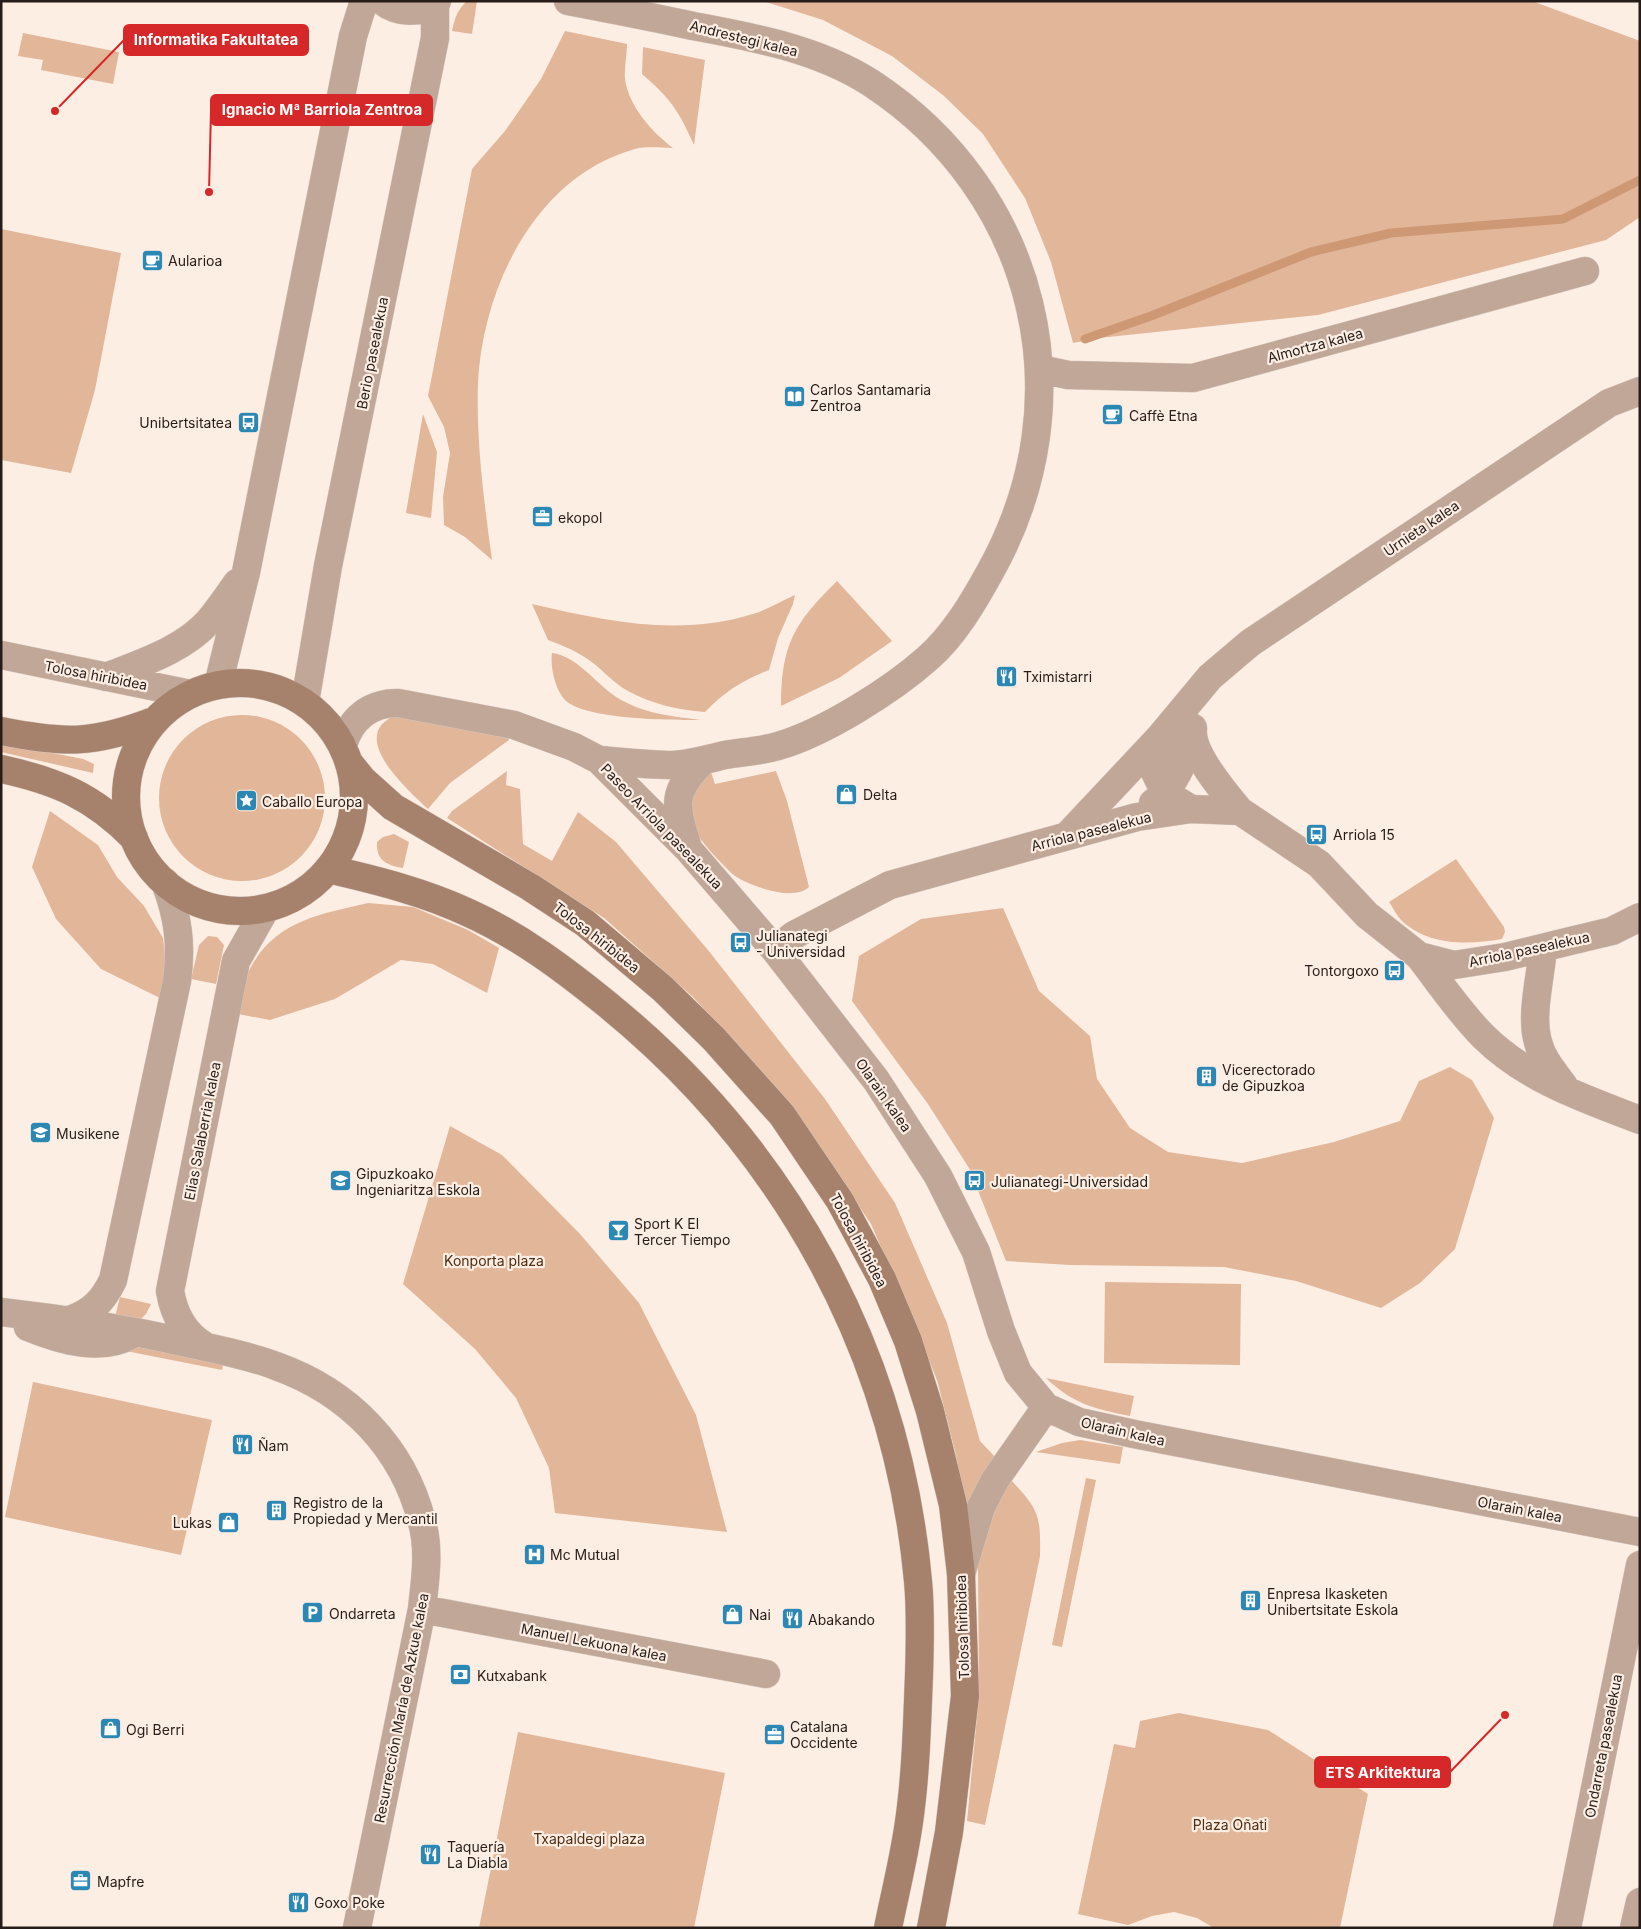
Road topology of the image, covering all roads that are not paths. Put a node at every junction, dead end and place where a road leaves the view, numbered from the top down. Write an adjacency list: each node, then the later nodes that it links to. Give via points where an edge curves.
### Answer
1 (364, 1): 8 (street, via 354,36)
2 (382, 1): 4 (street, via 398,10 411,11)
3 (568, 1): 6 (street, Andrestegi kalea, via 789,47 868,82 908,110 946,146 977,188 1006,238 1036,328)
4 (436, 2): 14 (street, Berio pasealekua, via 435,38 328,566)
5 (1586, 271): 6 (street, Almortza kalea, via 1193,378 1068,375)
6 (1040, 368): 21 (street, Andrestegi kalea, via 1040,406 1034,458 1023,502 1007,542 959,623 930,657 889,690 778,746)
7 (1640, 391): 11 (street, Urnieta kalea, via 1609,403 1587,417 1250,643)
8 (246, 572): 10 (street, via 208,622 179,645); 12 (street)
9 (1, 655): 10 (street, Tolosa hiribidea)
10 (106, 677): 13 (street, Tolosa hiribidea)
11 (1210, 677): 17 (street, Urnieta kalea); 18 (street, via 1194,714)
12 (218, 685): 13 (main road, Tolosa hiribidea); 14 (main road, Tolosa hiribidea, via 248,682 278,688)
13 (190, 694): 15 (main road, Tolosa hiribidea)
14 (305, 702): 19 (main road, Tolosa hiribidea, via 326,721)
15 (156, 720): 16 (main road, via 114,734 79,740 53,741); 28 (main road, via 141,740 127,788 128,814)
16 (1, 731)
17 (1160, 736): 18 (street); 23 (street, via 1154,770); 27 (street, Urnieta kalea)
18 (1192, 738): 23 (street, via 1181,768); 25 (street, via 1219,786)
19 (346, 754): 20 (street, Paseo Arriola pasealekua, via 347,732 364,712 386,703 398,703 533,730); 30 (main road, via 353,814 344,844); 48 (main road, Tolosa hiribidea, via 378,794 409,818 530,887 585,923 663,989 714,1039 782,1115 840,1201 882,1280 908,1342 930,1412 953,1505)
20 (599, 760): 21 (street, Andrestegi kalea, via 674,765); 29 (street, Paseo Arriola pasealekua)
21 (704, 760): 29 (street, via 679,791 677,814)
22 (1, 769): 28 (main road, via 46,780 85,798 103,809)
23 (1165, 793): 24 (street); 26 (street)
24 (1191, 809): 25 (street, Arriola pasealekua); 26 (street, Arriola pasealekua)
25 (1240, 811): 36 (street, Arriola pasealekua, via 1319,864 1367,915)
26 (1137, 817): 27 (street, Arriola pasealekua)
27 (1067, 836): 35 (street, Arriola pasealekua, via 890,885 794,935)
28 (134, 838): 31 (main road, via 147,862)
29 (688, 849): 35 (street, Paseo Arriola pasealekua)
30 (328, 869): 32 (main road, via 289,900); 53 (main road, via 398,885 469,913 558,964 682,1071 748,1145 802,1223 843,1304 886,1412 909,1514 918,1580 917,1741 908,1823)
31 (165, 882): 32 (main road, via 202,904 244,911); 42 (street, via 179,931 178,973 113,1280 96,1306)
32 (266, 908): 39 (street, Elias Salaberria kalea, via 236,961)
33 (1640, 918): 34 (street, Arriola pasealekua, via 1612,931)
34 (1543, 948): 36 (street, Arriola pasealekua, via 1454,965); 37 (street, via 1537,1041 1544,1058)
35 (775, 950): 45 (street, Olarain kalea, via 876,1080 938,1176 976,1252 1018,1373)
36 (1419, 956): 37 (street, via 1483,1036 1521,1066)
37 (1569, 1093): 38 (street)
38 (1640, 1120)
39 (170, 1291): 43 (street, via 152,1319); 44 (street, Elias Salaberria kalea, via 181,1325)
40 (1, 1312): 42 (street, Resurrección María de Azkue kalea)
41 (1, 1316): 43 (street, via 50,1336 96,1344 119,1341)
42 (70, 1320): 43 (street, Resurrección María de Azkue kalea)
43 (138, 1332): 44 (street, Resurrección María de Azkue kalea)
44 (209, 1348): 49 (street, Resurrección María de Azkue kalea, via 276,1366 316,1383 359,1414 392,1451 409,1481 423,1523 426,1551)
45 (1046, 1407): 46 (street, Olarain kalea, via 1079,1422 1134,1434); 48 (street, via 995,1480 981,1507)
46 (1640, 1532)
47 (1640, 1565): 55 (street, Ondarreta pasealekua)
48 (961, 1574): 54 (main road, Tolosa hiribidea, via 965,1696 949,1832)
49 (422, 1609): 50 (street, Manuel Lekuona kalea); 52 (street, Resurrección María de Azkue kalea)
50 (766, 1674)
51 (1640, 1902): 56 (street)
52 (357, 1928)
53 (888, 1928)
54 (931, 1928)
55 (1567, 1928)
56 (1634, 1928)

